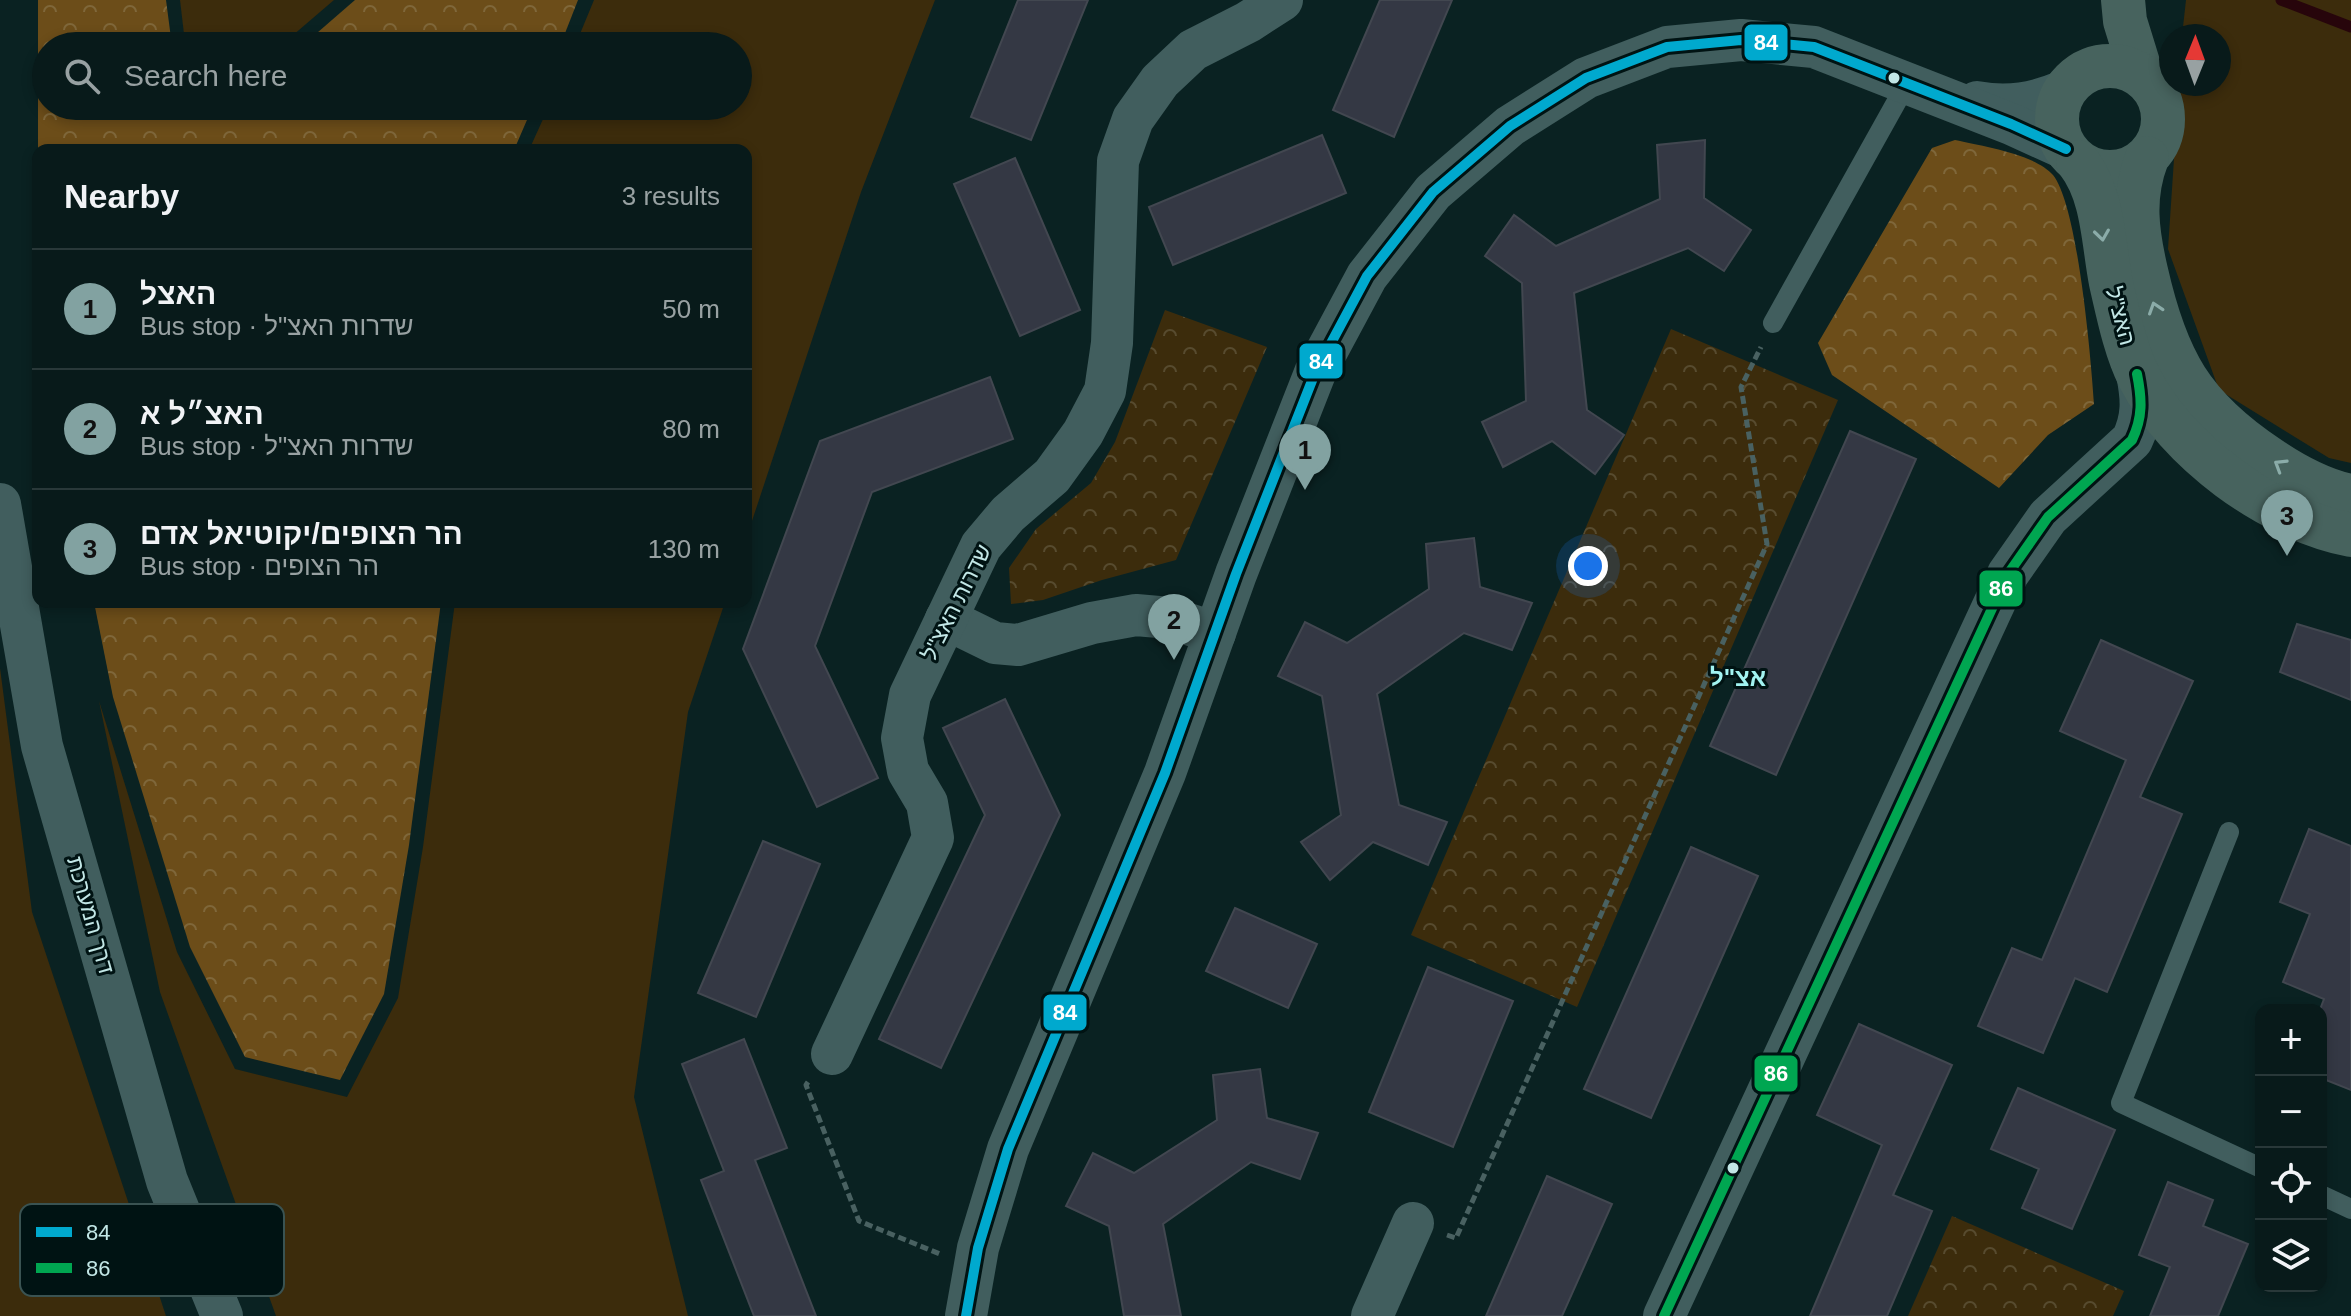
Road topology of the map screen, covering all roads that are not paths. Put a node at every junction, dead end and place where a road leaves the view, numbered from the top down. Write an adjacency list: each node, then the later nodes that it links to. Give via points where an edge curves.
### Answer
1 (1282, 0): 16 (street, שדרות האצ"ל, via 1193,50 1160,81 1133,119 1118,161 1112,343 1105,391 1052,476 981,546)
2 (2108, 0): 5 (street)
3 (2123, 0): 4 (street)
4 (2142, 76): 5 (street, via 2118,66 2100,67); 8 (street, via 2155,89 2163,114 2160,140)
5 (2074, 82): 6 (street, via 2040,101 1993,105); 7 (street, via 2056,116 2058,134)
6 (1920, 88): 7 (street, via 2037,135); 9 (lane); 17 (street, via 1814,47 1741,40 1667,47 1586,78 1510,126 1433,192 1367,276 1315,373)
7 (2072, 156): 8 (street, via 2094,170 2111,173); 10 (street, האצ"ל, one-way to 10, via 2096,194 2117,311)
8 (2147, 158): 13 (street, האצ"ל, one-way to 8, via 2287,470 2240,439 2185,380 2152,300 2138,239 2137,192)
9 (1773, 323)
10 (2137, 374): 11 (street, via 2140,423); 12 (street, האצ"ל, via 2174,431)
11 (2119, 454): 12 (street, via 2152,446); 29 (street, via 2048,517 2008,574)
12 (2199, 454): 15 (street, האצ"ל, via 2274,508)
13 (2351, 496)
14 (0, 504): 22 (street, דרך המערכת, via 42,746)
15 (2351, 535)
16 (946, 619): 17 (street, via 995,643 1018,645 1136,615 1170,618); 19 (street, שדרות האצ"ל, via 910,695 902,738 908,771 927,803 933,838)
17 (1215, 633): 27 (street, via 1165,773 1008,1149 978,1248)
18 (2229, 832): 20 (lane, via 2121,1103)
19 (832, 1054)
20 (2255, 1165)
21 (2327, 1198): 23 (lane)
22 (176, 1204)
23 (2351, 1209)
24 (1413, 1223): 28 (street)
25 (214, 1296): 26 (street, דרך המערכת)
26 (222, 1316)
27 (966, 1316)
28 (1372, 1316)
29 (1664, 1316)

